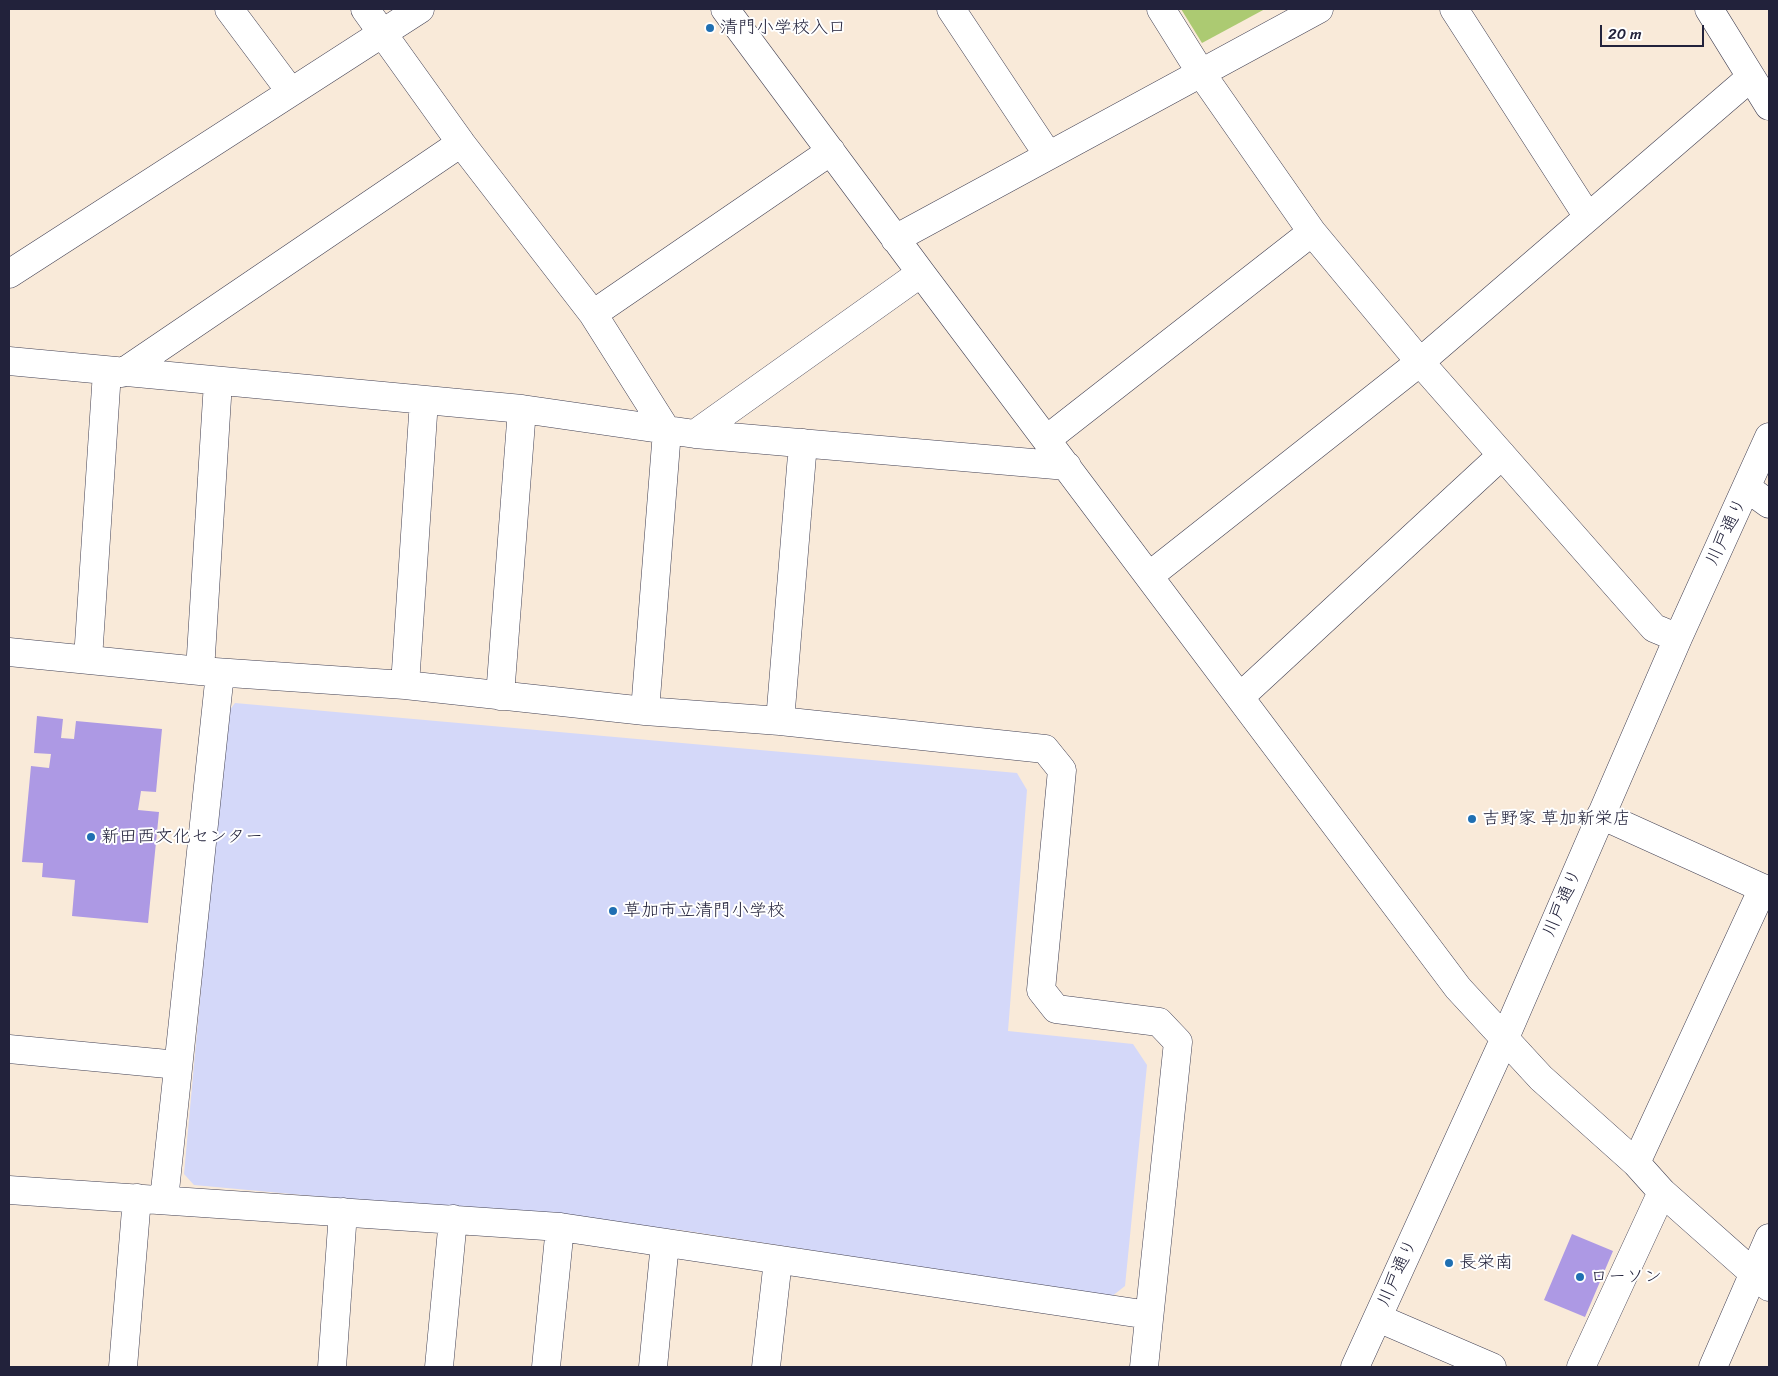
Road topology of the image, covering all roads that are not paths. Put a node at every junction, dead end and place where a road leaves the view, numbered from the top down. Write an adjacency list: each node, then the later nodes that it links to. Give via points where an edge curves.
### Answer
1 (228, 9): 13 (street)
2 (365, 9): 10 (street)
3 (420, 9): 10 (street)
4 (725, 9): 16 (street)
5 (951, 9): 17 (street)
6 (1161, 9): 11 (street)
7 (1319, 9): 11 (street)
8 (1454, 9): 18 (street)
9 (1709, 9): 12 (street)
10 (382, 33): 13 (street); 15 (street)
11 (1201, 73): 17 (street); 19 (street)
12 (1751, 76): 14 (street); 18 (street)
13 (291, 92): 22 (street)
14 (1769, 106)
15 (461, 143): 23 (street); 26 (street)
16 (830, 151): 20 (street); 23 (street)
17 (1048, 155): 20 (street)
18 (1588, 217): 25 (street)
19 (1312, 232): 25 (street); 33 (street)
20 (895, 239): 21 (street)
21 (921, 273): 31 (street); 33 (street)
22 (9, 274)
23 (593, 314): 30 (street)
24 (9, 361): 26 (street)
25 (1420, 362): 35 (street); 39 (street)
26 (114, 372): 27 (street); 42 (street)
27 (218, 382): 28 (street); 43 (street)
28 (424, 400): 29 (street); 44 (street)
29 (522, 409): 30 (street); 45 (street)
30 (666, 431): 31 (street); 47 (street)
31 (695, 434): 34 (street)
32 (1769, 437): 37 (street, 川戸通り)
33 (1047, 439): 36 (street)
34 (803, 443): 36 (street); 48 (street)
35 (1502, 455): 40 (street, via 1654,628); 46 (street)
36 (1067, 466): 39 (street)
37 (1747, 488): 38 (street); 40 (street, 川戸通り)
38 (1769, 504)
39 (1149, 576): 46 (street)
40 (1678, 638): 49 (street, 川戸通り)
41 (9, 652): 42 (street)
42 (88, 659): 43 (street)
43 (210, 672): 44 (street); 53 (street)
44 (406, 685): 45 (street)
45 (500, 696): 47 (street)
46 (1240, 697): 51 (street, via 1458,988)
47 (645, 711): 48 (street)
48 (780, 721): 66 (street, via 1045,748 1062,770 1041,990 1056,1008 1160,1022 1178,1042)
49 (1601, 815): 50 (street); 51 (street, 川戸通り)
50 (1766, 889): 54 (street)
51 (1504, 1040): 54 (street, via 1541,1078); 67 (street, 川戸通り)
52 (9, 1049): 53 (street)
53 (178, 1065): 58 (street)
54 (1636, 1163): 56 (street)
55 (9, 1190): 57 (street)
56 (1662, 1192): 65 (street); 77 (street)
57 (137, 1198): 58 (street); 68 (street)
58 (164, 1200): 59 (street)
59 (343, 1212): 60 (street); 69 (street)
60 (453, 1219): 61 (street); 70 (street)
61 (560, 1227): 63 (street); 71 (street)
62 (1769, 1238): 65 (street)
63 (665, 1244): 64 (street); 72 (street)
64 (778, 1260): 66 (street); 73 (street)
65 (1761, 1280): 78 (street)
66 (1149, 1315): 74 (street)
67 (1378, 1318): 75 (street, 川戸通り); 76 (street)
68 (123, 1367)
69 (332, 1367)
70 (439, 1367)
71 (546, 1367)
72 (653, 1367)
73 (766, 1367)
74 (1144, 1367)
75 (1355, 1367)
76 (1492, 1367)
77 (1581, 1367)
78 (1713, 1367)

